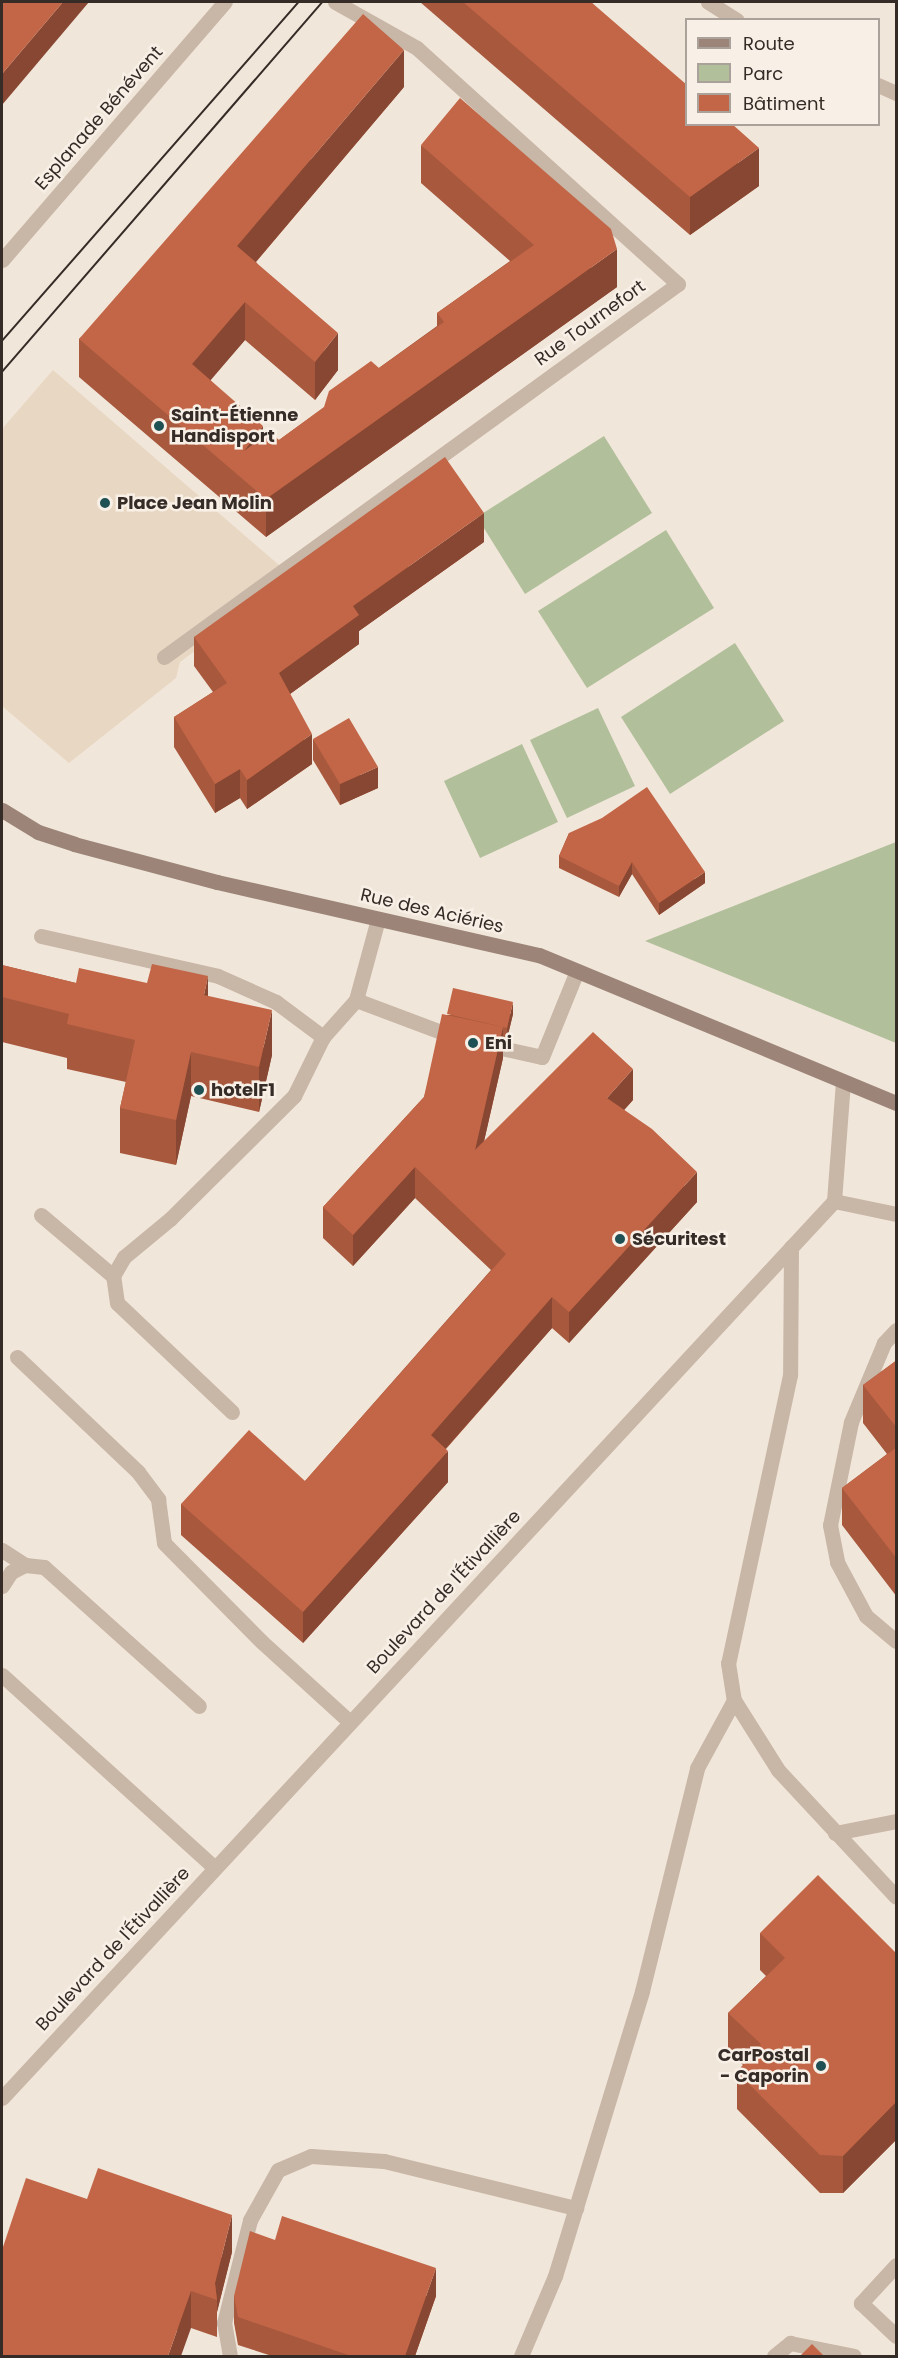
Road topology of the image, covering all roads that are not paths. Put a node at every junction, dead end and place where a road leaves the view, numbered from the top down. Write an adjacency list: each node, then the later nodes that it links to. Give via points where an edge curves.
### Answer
1 (225, 2): 7 (street, Esplanade Bénévent)
2 (335, 2): 8 (street, Rue Tournefort, via 417,48 678,284)
3 (708, 2): 4 (street)
4 (734, 18)
5 (880, 85): 6 (street)
6 (897, 93)
7 (2, 260)
8 (164, 657)
9 (2, 810): 10 (street, Rue des Aciéries, via 38,832 74,844)
10 (378, 919): 12 (street, Rue des Aciéries, via 539,955); 13 (street)
11 (40, 936): 14 (street, via 219,976 276,1002)
12 (577, 970): 13 (street, via 542,1057 438,1034); 15 (street, Rue des Aciéries)
13 (356, 1000): 14 (street)
14 (323, 1037): 21 (street, via 294,1096 170,1220 124,1257)
15 (843, 1082): 16 (street, Rue des Aciéries); 17 (street)
16 (897, 1103)
17 (834, 1201): 18 (street); 20 (street, Boulevard de l'Étivallière)
18 (897, 1214)
19 (40, 1215): 21 (street)
20 (791, 1247): 30 (street, via 790,1375 728,1663); 32 (street, Boulevard de l'Étivallière)
21 (113, 1276): 24 (street, via 117,1303)
22 (897, 1330): 28 (street, via 884,1343 851,1422 830,1525 837,1562 866,1616)
23 (17, 1357): 32 (street, via 138,1472 158,1499 164,1543 262,1642)
24 (232, 1412)
25 (2, 1550): 26 (street)
26 (25, 1565): 27 (street, via 11,1572); 31 (street, via 44,1567)
27 (2, 1586)
28 (897, 1641)
29 (2, 1675): 35 (street)
30 (734, 1700): 34 (street, via 778,1770); 38 (street, via 697,1768 642,1991)
31 (199, 1706)
32 (350, 1722): 35 (street, Boulevard de l'Étivallière)
33 (897, 1821): 34 (street)
34 (835, 1833): 36 (street)
35 (215, 1868): 37 (street, Boulevard de l'Étivallière)
36 (897, 1897)
37 (2, 2098)
38 (576, 2208): 41 (street, via 384,2161 311,2156 278,2170 247,2232 224,2323); 42 (street, via 555,2276)
39 (897, 2265): 40 (street, via 861,2303)
40 (897, 2336)
41 (230, 2356)
42 (521, 2356)
43 (774, 2356): 44 (street, via 790,2343)
44 (854, 2356)

